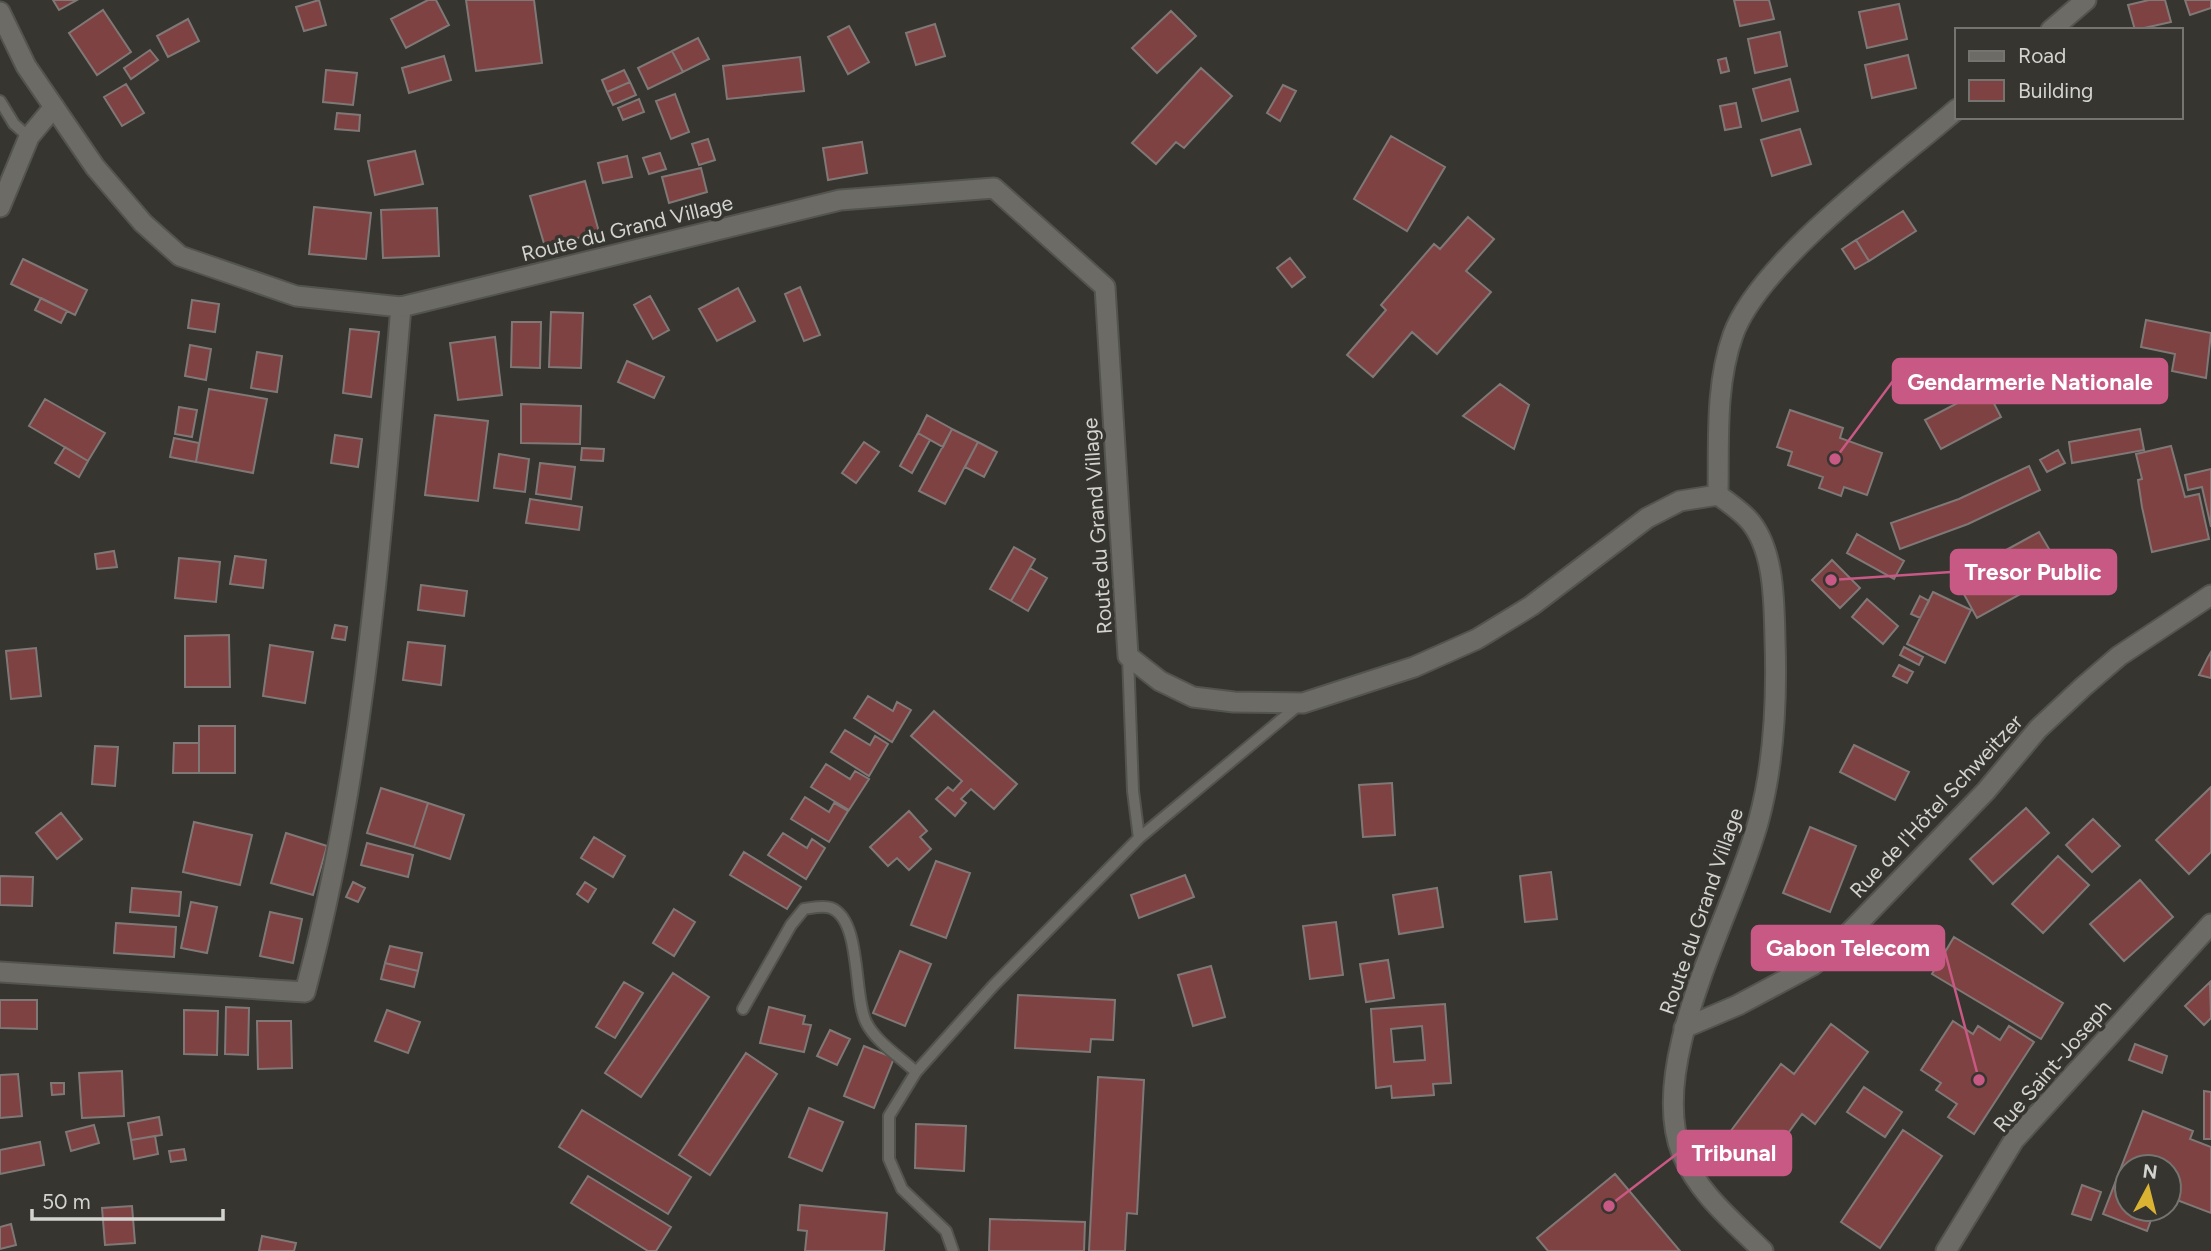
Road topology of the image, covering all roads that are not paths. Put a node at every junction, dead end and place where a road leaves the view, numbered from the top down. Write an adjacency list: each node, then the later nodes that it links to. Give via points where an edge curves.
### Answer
1 (2086, 0): 3 (street)
2 (0, 12): 5 (street, Route du Grand Village, via 26,66)
3 (2053, 28)
4 (0, 101): 7 (lane, via 14,124)
5 (54, 107): 7 (street); 9 (street, Route du Grand Village, via 95,167 143,223 180,256 296,296)
6 (1955, 111): 10 (street, via 1839,210 1766,280 1744,309 1732,337 1724,379)
7 (29, 137): 8 (street)
8 (0, 207)
9 (401, 307): 12 (street, Route du Grand Village, via 840,200 995,188 1105,287); 16 (street, via 377,581 351,768 323,925 305,992)
10 (1718, 495): 13 (street, Route du Grand Village, via 1680,501 1647,518 1531,606 1477,639 1414,667); 18 (street, Route du Grand Village, via 1749,520 1764,550 1776,677 1760,818)
11 (2211, 595): 18 (street, Rue de l'Hôtel Schweitzer, via 2119,656 2083,687 1813,965)
12 (1128, 656): 13 (street, Route du Grand Village, via 1160,681 1193,697); 14 (lane)
13 (1303, 702): 14 (lane)
14 (1139, 838): 19 (lane, via 993,985)
15 (2211, 924): 22 (street, Rue Saint-Joseph, via 2014,1140)
16 (0, 972)
17 (743, 1009): 19 (lane, via 804,909 828,907 838,912 849,930 860,1008 867,1025)
18 (1684, 1028): 21 (street, Route du Grand Village, via 1674,1069 1674,1110 1682,1153 1703,1192)
19 (916, 1072): 20 (lane, via 889,1116 890,1159 902,1189 946,1231)
20 (953, 1251)
21 (1763, 1251)
22 (1946, 1251)

